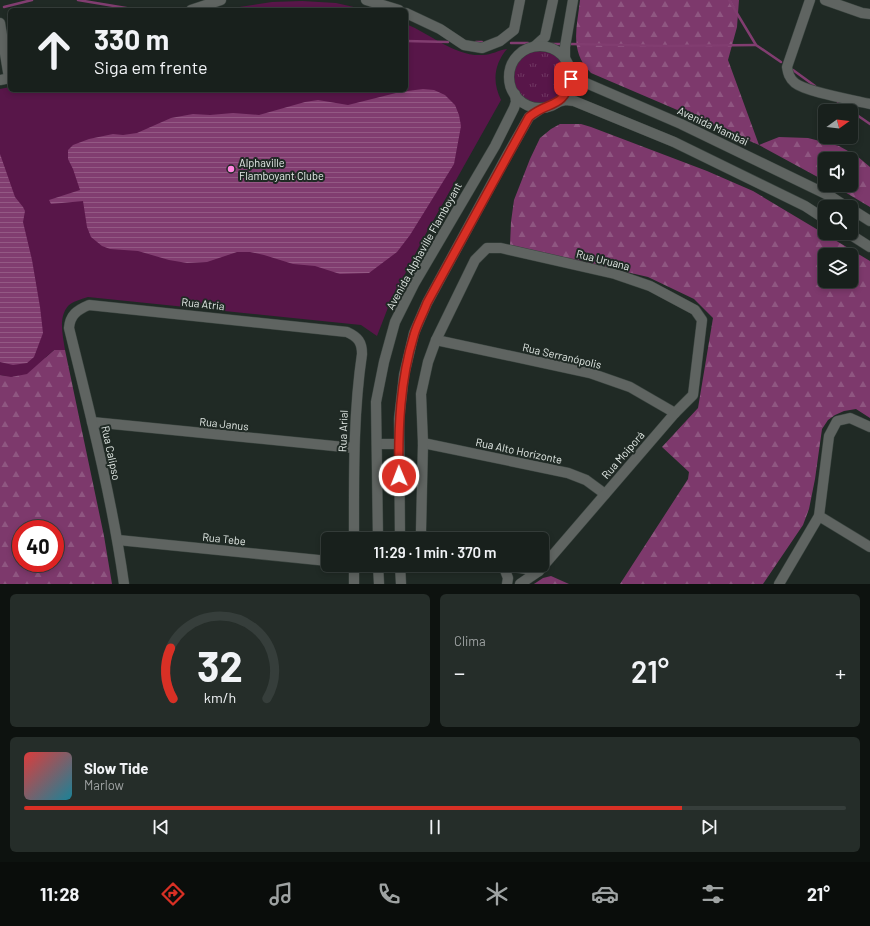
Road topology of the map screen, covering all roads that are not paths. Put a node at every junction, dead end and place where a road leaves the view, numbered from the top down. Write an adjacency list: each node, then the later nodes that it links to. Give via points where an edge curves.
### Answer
1 (221, 0): 8 (street)
2 (366, 0): 9 (street)
3 (520, 0): 11 (street, via 514,30 500,41 482,48 464,45 440,29)
4 (553, 0): 13 (street, via 545,37)
5 (573, 0): 14 (street)
6 (810, 0): 19 (street, via 787,66 789,76 796,84 814,91)
7 (825, 0): 10 (street)
8 (197, 8)
9 (392, 8)
10 (870, 14)
11 (408, 15)
12 (0, 23): 16 (street)
13 (535, 46): 14 (street, via 546,46 558,51); 17 (street, via 525,50 512,64 510,85)
14 (565, 59): 15 (street)
15 (570, 68): 18 (street, via 568,90); 21 (street, Avenida Mambai, via 579,80 681,124)
16 (6, 79)
17 (515, 94): 20 (street, via 522,102); 35 (street, Avenida Alphaville Flamboyant, via 514,108 496,146 414,284 395,322 376,402)
18 (558, 102): 20 (street); 22 (street, via 574,100 674,142)
19 (870, 104)
20 (542, 108): 36 (street, via 529,117 427,303 414,333 404,375)
21 (836, 200)
22 (818, 214)
23 (858, 214): 24 (street)
24 (870, 222)
25 (858, 239): 26 (street)
26 (870, 247)
27 (702, 320): 30 (street, Rua Uruana, via 695,310 650,286 615,274 516,251 487,248 475,260); 31 (street, Rua Moiporá, via 693,395)
28 (69, 328): 29 (street, Rua Atria, via 74,314 89,305); 32 (street, Rua Calipso)
29 (347, 332): 37 (street, Rua Arial, via 355,335 362,346)
30 (436, 340): 31 (street, Rua Serranópolis, via 590,374 630,387); 34 (street, via 421,394)
31 (675, 413): 38 (street, Rua Moiporá)
32 (92, 422): 37 (street, Rua Janus); 44 (street, Rua Calipso)
33 (870, 427): 39 (street, via 850,418 837,421 829,436)
34 (423, 443): 38 (street, Rua Alto Horizonte, via 568,473 586,480); 43 (street)
35 (377, 444): 36 (street); 41 (street, Avenida Alphaville Flamboyant)
36 (398, 444): 42 (street)
37 (354, 448): 40 (street, Rua Arial)
38 (605, 494): 46 (street, Rua Moiporá)
39 (819, 516): 45 (street); 59 (street)
40 (354, 532)
41 (378, 532)
42 (400, 532)
43 (422, 532)
44 (118, 540): 47 (street, Rua Tebe); 53 (street, Rua Calipso)
45 (870, 547)
46 (549, 559)
47 (321, 560)
48 (354, 572): 54 (street)
49 (378, 572): 55 (street)
50 (400, 572): 56 (street)
51 (505, 572): 57 (street)
52 (538, 572): 58 (street, Rua Moiporá)
53 (124, 584)
54 (354, 584)
55 (379, 584)
56 (400, 584)
57 (507, 584)
58 (520, 584)
59 (779, 584)

